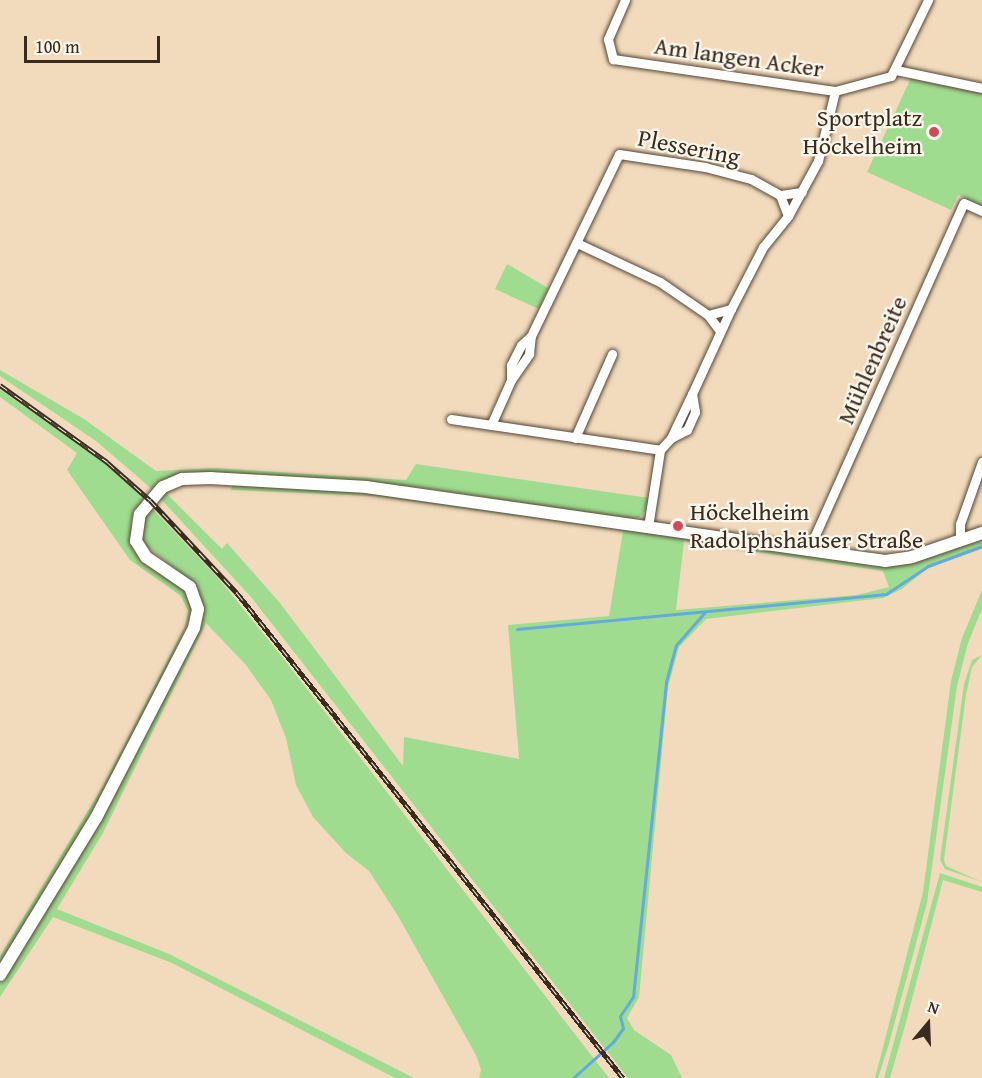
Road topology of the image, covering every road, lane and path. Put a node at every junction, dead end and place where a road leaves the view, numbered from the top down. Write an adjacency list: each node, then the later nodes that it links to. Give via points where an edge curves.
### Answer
1 (625, 0): 5 (street, Am langen Acker, via 608,39 613,59)
2 (928, 0): 3 (street)
3 (896, 70): 4 (street); 5 (street, Am langen Acker, via 891,76)
4 (982, 88)
5 (835, 91): 6 (street, via 818,160)
6 (802, 192): 7 (street); 9 (street)
7 (780, 195): 9 (street); 10 (street, Plessering, via 751,179 728,173 619,154)
8 (982, 211): 23 (street, Mühlenbreite, via 964,203)
9 (788, 216): 11 (street, via 764,247)
10 (577, 243): 12 (street, via 660,282); 16 (street, via 531,336 521,345)
11 (730, 309): 12 (street); 13 (street)
12 (708, 315): 13 (street)
13 (720, 331): 18 (street, via 692,394 695,412 687,430 671,438)
14 (612, 354): 17 (street)
15 (451, 419): 16 (street)
16 (491, 425): 17 (street)
17 (575, 438): 18 (street)
18 (660, 450): 20 (street)
19 (982, 462): 22 (street, via 960,524)
20 (648, 526): 23 (street); 24 (street, via 366,487 211,478 182,479 163,487 140,514 136,541 146,557 190,587 198,609 194,628 107,799)
21 (982, 532): 22 (street)
22 (960, 541): 23 (street, via 912,557 885,561)
23 (808, 551)
24 (0, 975)

